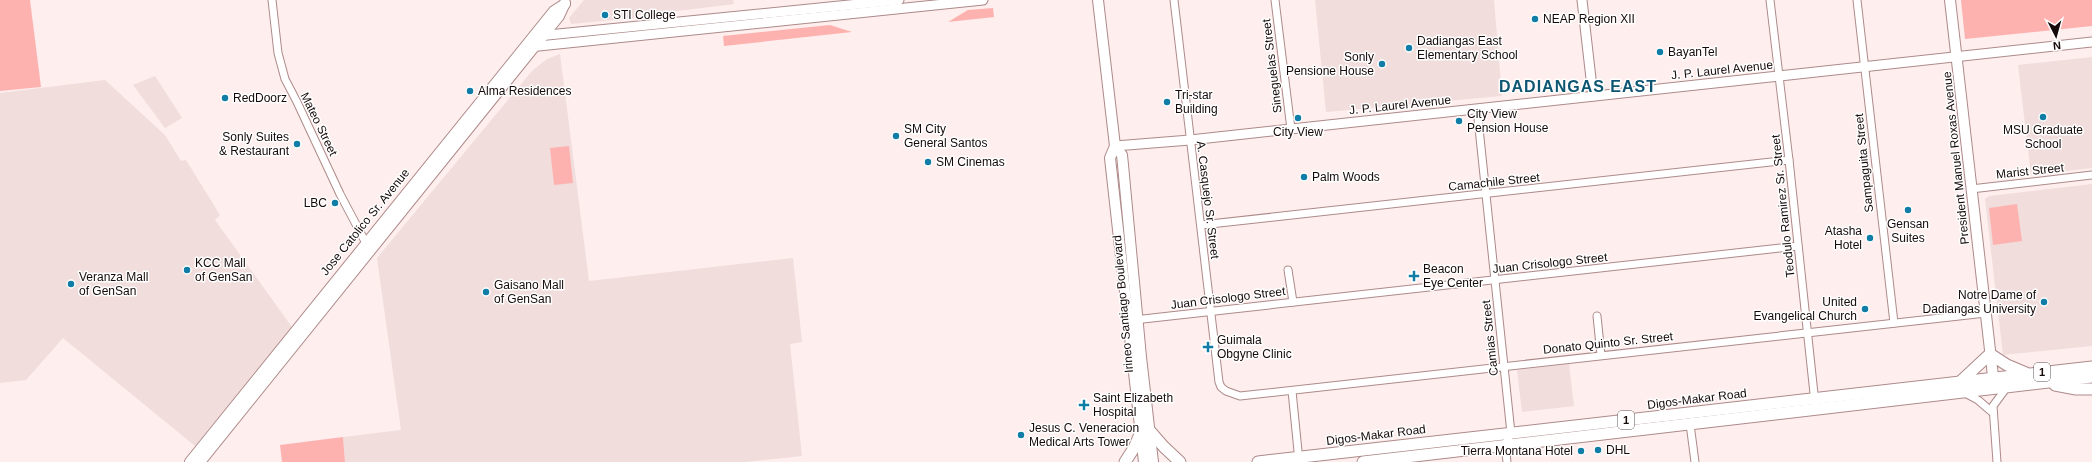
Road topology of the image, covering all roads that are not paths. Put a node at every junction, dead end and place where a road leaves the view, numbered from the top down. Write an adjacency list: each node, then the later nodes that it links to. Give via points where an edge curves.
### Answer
1 (272, 0): 27 (street, Mateo Street, via 278,53 285,79)
2 (898, 0): 12 (street)
3 (983, 0): 12 (street)
4 (1098, 0): 21 (main road, Irineo Santiago Boulevard)
5 (1174, 0): 20 (street, A. Casquejo Sr. Street)
6 (1275, 0): 19 (street, Sineguelas Street)
7 (1582, 0): 17 (street)
8 (1770, 0): 16 (street, Teodulo Ramirez Sr. Street)
9 (1857, 0): 15 (street, Sampaguita Street)
10 (1950, 0): 14 (main road, President Manuel Roxas Avenue)
11 (565, 1): 12 (main road, Jose Catolico Sr. Avenue, via 554,10)
12 (534, 42): 27 (main road, Jose Catolico Sr. Avenue)
13 (2092, 42): 14 (street, J. P. Laurel Avenue)
14 (1957, 56): 15 (street, J. P. Laurel Avenue); 24 (main road, President Manuel Roxas Avenue)
15 (1865, 66): 16 (street, J. P. Laurel Avenue); 36 (street, Sampaguita Street)
16 (1778, 76): 17 (street, J. P. Laurel Avenue); 22 (street, Teodulo Ramirez Sr. Street)
17 (1593, 96): 18 (street, J. P. Laurel Avenue)
18 (1477, 109): 19 (street, J. P. Laurel Avenue); 25 (street, Camias Street)
19 (1291, 129): 20 (street, J. P. Laurel Avenue)
20 (1190, 140): 21 (street, J. P. Laurel Avenue); 26 (street, A. Casquejo Sr. Street)
21 (1115, 146): 35 (main road, Irineo Santiago Boulevard, via 1110,158)
22 (1789, 160): 25 (street, Camachile Street); 28 (street, Teodulo Ramirez Sr. Street)
23 (2092, 175): 24 (street, Marist Street)
24 (1971, 188): 33 (main road, President Manuel Roxas Avenue)
25 (1485, 194): 26 (street, Camachile Street); 30 (street, Camias Street)
26 (1200, 225): 32 (street, A. Casquejo Sr. Street)
27 (368, 246): 59 (main road, Jose Catolico Sr. Avenue); 60 (main road, Jose Catolico Sr. Avenue)
28 (1798, 246): 30 (street, Juan Crisologo Street); 37 (street, Teodulo Ramirez Sr. Street)
29 (1288, 270): 31 (street)
30 (1495, 281): 31 (street, Juan Crisologo Street); 40 (street, Camias Street)
31 (1293, 302): 32 (street, Juan Crisologo Street)
32 (1211, 312): 35 (street, Juan Crisologo Street); 50 (street, A. Casquejo Sr. Street, via 1219,382 1221,387)
33 (1986, 313): 36 (street, Donato Quinto Sr. Street); 38 (main road, President Manuel Roxas Avenue)
34 (1597, 316): 39 (street)
35 (1133, 320): 54 (main road, Irineo Santiago Boulevard)
36 (1894, 323): 37 (street, Donato Quinto Sr. Street)
37 (1808, 332): 39 (street, Donato Quinto Sr. Street); 51 (street, Teodulo Ramirez Sr. Street)
38 (1990, 354): 42 (main road); 44 (main road, President Manuel Roxas Avenue); 46 (main road)
39 (1601, 355): 40 (street, Donato Quinto Sr. Street)
40 (1504, 366): 49 (street, Donato Quinto Sr. Street); 55 (street, Camias Street)
41 (2092, 367): 42 (main road, Digos-Makar Road / 1)
42 (2028, 374): 44 (main road, Digos-Makar Road / 1)
43 (2092, 377): 45 (main road, Digos-Makar Road / 1)
44 (1993, 383): 46 (main road, Digos-Makar Road / 1); 47 (main road, Digos-Makar Road / 1)
45 (2039, 383): 47 (main road, Digos-Makar Road / 1); 48 (main road, via 2076,389)
46 (1962, 387): 51 (main road, Digos-Makar Road / 1); 52 (street)
47 (2008, 387): 52 (street, via 1996,400)
48 (2092, 388)
49 (1292, 391): 50 (street, Donato Quinto Sr. Street); 58 (street)
50 (1234, 395)
51 (1815, 404): 53 (main road, Digos-Makar Road / 1); 55 (main road, Digos-Makar Road / 1)
52 (1992, 412): 69 (street)
53 (1690, 424): 56 (main road, Digos-Makar Road / 1); 68 (street)
54 (1145, 431): 61 (main road); 62 (main road, Irineo Santiago Boulevard); 63 (main road, Irineo Santiago Boulevard); 64 (main road)
55 (1511, 433): 56 (street); 57 (main road, Digos-Makar Road / 1)
56 (1505, 445): 66 (main road, Digos-Makar Road / 1); 67 (street)
57 (1319, 458): 58 (main road, Digos-Makar Road / 1)
58 (1299, 460): 65 (main road, Digos-Makar Road / 1)
59 (190, 462)
60 (200, 462)
61 (1125, 462)
62 (1144, 462)
63 (1153, 462)
64 (1180, 462)
65 (1258, 462)
66 (1363, 462)
67 (1507, 462)
68 (1694, 462)
69 (1997, 462)

